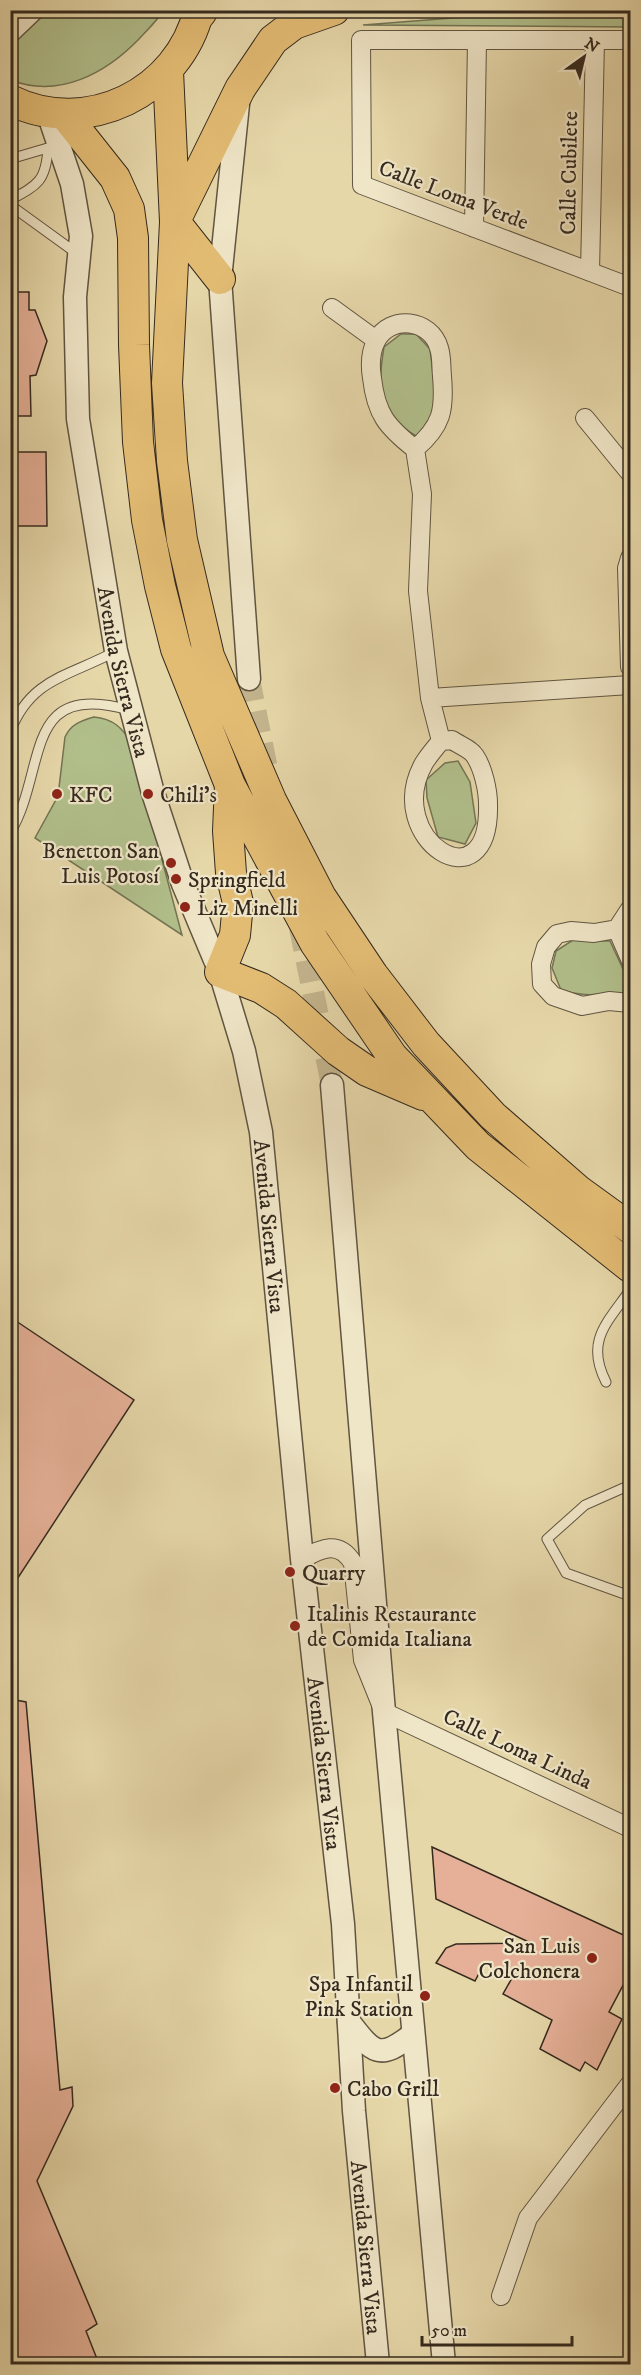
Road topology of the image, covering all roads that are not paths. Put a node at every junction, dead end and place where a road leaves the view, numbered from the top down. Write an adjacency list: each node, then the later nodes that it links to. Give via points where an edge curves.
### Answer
1 (32, 10): 4 (street)
2 (334, 10): 9 (highway, via 294,24 273,40)
3 (200, 11): 8 (highway, via 187,44)
4 (10, 31)
5 (477, 40): 6 (street); 16 (street); 16 (street, Calle Loma Verde, via 361,40 362,185)
6 (596, 40): 7 (street); 18 (street, Calle Cubilete)
7 (630, 40)
8 (168, 71): 10 (highway, via 147,90 94,112); 15 (highway)
9 (240, 90): 15 (highway); 19 (street)
10 (32, 109): 11 (street, Avenida Sierra Vista); 35 (highway, via 115,177 129,209 134,238 138,442 147,520 176,649)
11 (53, 146): 12 (lane); 13 (lane, via 47,170 36,186); 17 (street, Avenida Sierra Vista, via 76,204 81,236)
12 (10, 159)
13 (10, 200)
14 (10, 205): 17 (lane)
15 (175, 222): 19 (highway); 44 (highway, via 167,383 182,540 209,656 271,800 321,897 373,975 426,1044 493,1116 579,1191)
16 (474, 228): 18 (street, Calle Loma Verde)
17 (79, 255): 27 (street, Avenida Sierra Vista, via 75,297 78,419)
18 (590, 272): 20 (street, Calle Loma Verde)
19 (220, 279): 29 (street)
20 (630, 287)
21 (332, 308): 22 (street)
22 (376, 340): 24 (street, via 370,363 375,404 395,434); 24 (street, via 393,325 416,323 430,330 439,347 444,399 440,421)
23 (585, 418): 25 (street)
24 (415, 449): 31 (street, via 422,494 418,591)
25 (630, 473)
26 (629, 564): 28 (street)
27 (116, 651): 32 (street, Avenida Sierra Vista); 33 (lane, via 46,683 27,700)
28 (630, 667)
29 (249, 679)
30 (630, 685): 31 (street)
31 (430, 698): 34 (street)
32 (132, 711): 36 (lane, via 102,702 82,703 52,719 42,734 20,816); 40 (street, Avenida Sierra Vista, via 153,793 180,874)
33 (10, 732)
34 (441, 741): 34 (street, via 452,740 474,754 488,793 489,825 482,843 472,854 446,856 437,850 426,837 414,806 423,764)
35 (230, 785): 40 (highway, via 228,831 238,903 235,935); 43 (highway, via 315,944 392,1056)
36 (10, 833)
37 (630, 909): 38 (street)
38 (617, 929): 39 (street); 41 (street, via 557,934 546,947 541,964 542,984 553,996 582,1006 609,1001)
39 (630, 959)
40 (220, 972): 43 (highway, via 261,988 286,1004 329,1044 367,1071); 49 (street, Avenida Sierra Vista, via 244,1051 261,1132)
41 (630, 1003)
42 (332, 1085): 51 (street)
43 (434, 1099): 45 (highway, via 478,1146)
44 (630, 1228)
45 (630, 1267)
46 (630, 1290): 47 (lane, via 597,1343 597,1364)
47 (606, 1382)
48 (630, 1485): 50 (lane, via 585,1504 547,1539 566,1573)
49 (302, 1558): 51 (street, via 324,1547 348,1554 353,1563 363,1660); 53 (street, Avenida Sierra Vista, via 343,1924)
50 (630, 1596)
51 (384, 1712): 52 (street, Calle Loma Linda); 54 (street)
52 (630, 1828)
53 (349, 2022): 54 (street, via 367,2046 383,2051 394,2049); 57 (street, Avenida Sierra Vista)
54 (413, 2034): 58 (street)
55 (630, 2084): 56 (street, via 528,2218)
56 (501, 2296)
57 (378, 2364)
58 (444, 2364)

